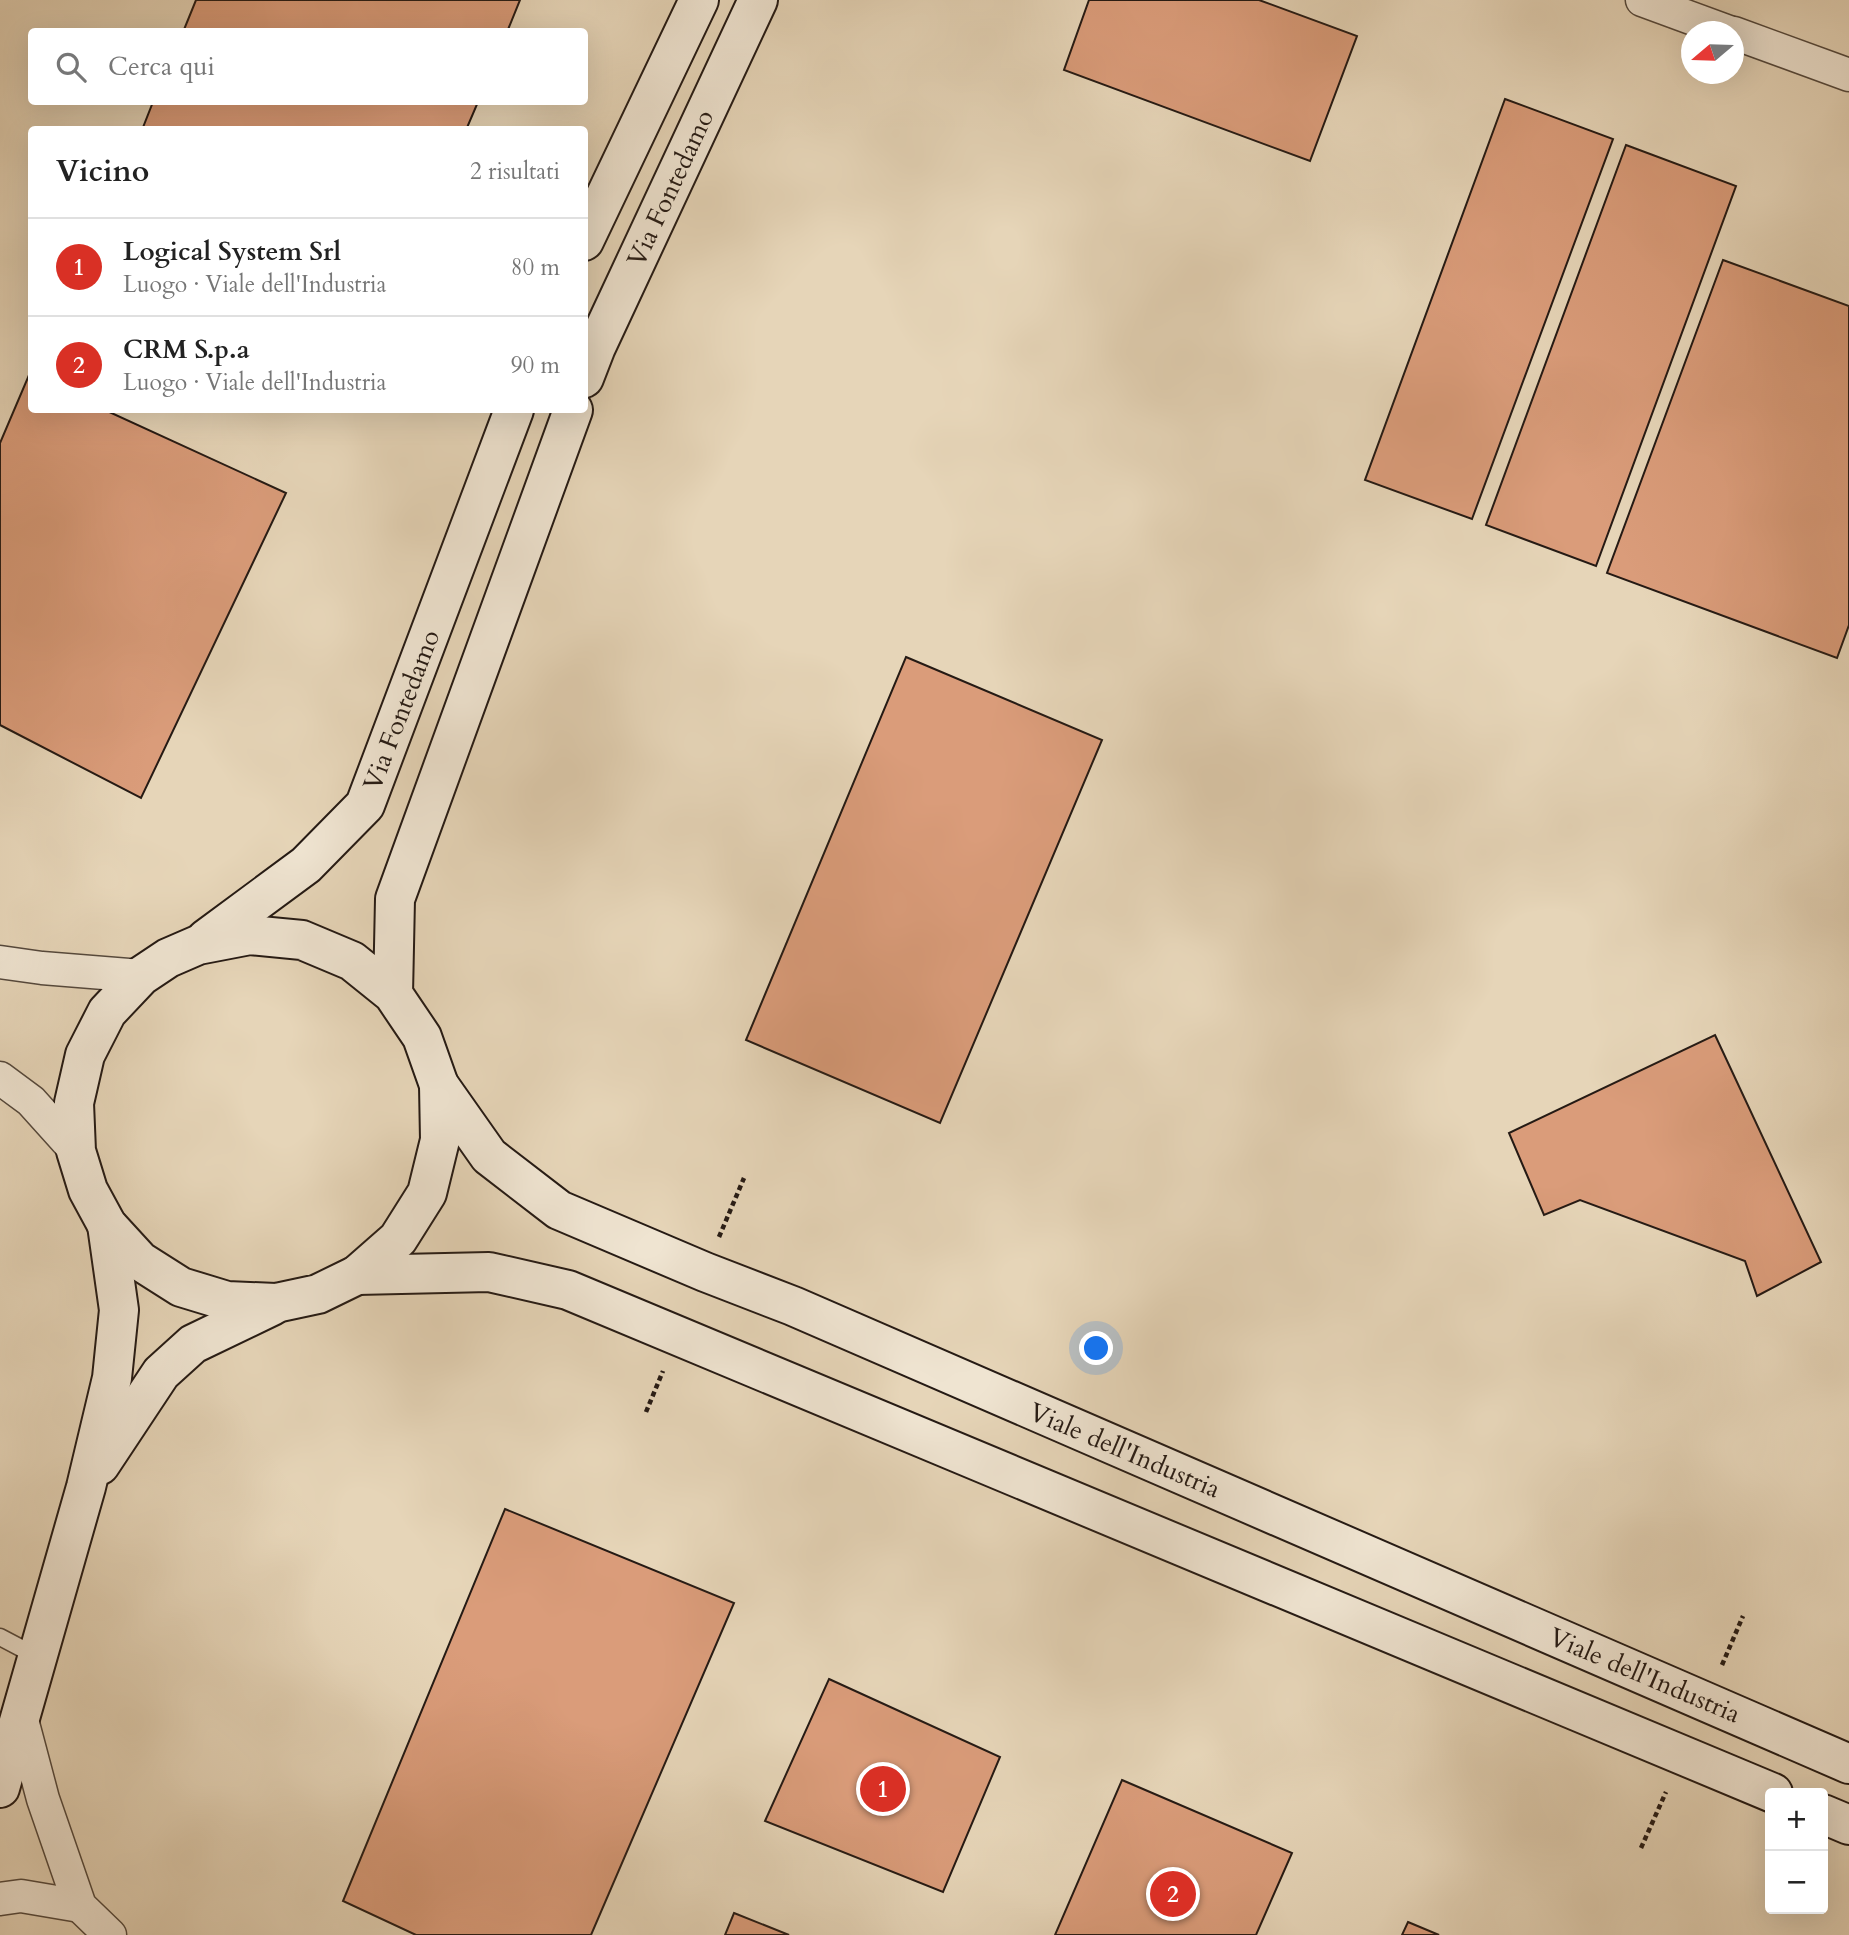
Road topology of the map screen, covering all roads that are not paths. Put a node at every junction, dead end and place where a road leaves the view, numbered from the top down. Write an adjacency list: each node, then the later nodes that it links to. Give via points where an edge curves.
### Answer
1 (699, 0): 7 (main road, Via Fontedamo)
2 (758, 0): 8 (main road, Via Fontedamo)
3 (1642, 0): 4 (street)
4 (1700, 21)
5 (1744, 37): 6 (street)
6 (1849, 75)
7 (588, 233)
8 (588, 367)
9 (513, 413): 11 (main road, Via Fontedamo, via 365,805 306,865)
10 (572, 413): 14 (main road, via 395,899)
11 (198, 945): 13 (main road, Via Fontedamo); 14 (main road, Via Fontedamo, via 250,935 302,940 352,961)
12 (0, 962): 13 (street)
13 (141, 976): 17 (main road, Via Fontedamo, via 107,1012 85,1055 74,1103)
14 (393, 994): 16 (main road, Via Fontedamo, via 422,1037)
15 (0, 1078): 17 (street, via 31,1101)
16 (439, 1085): 19 (main road, Via Fontedamo, via 440,1140 427,1193 398,1239); 25 (main road, Viale dell'Industria, via 489,1156 559,1210 793,1306)
17 (76, 1151): 18 (main road, Via Fontedamo, via 88,1190)
18 (107, 1225): 20 (main road, Via Fontedamo, via 140,1261 181,1287 228,1301); 21 (main road, Via Fontedamo, via 119,1310 112,1378)
19 (357, 1275): 20 (main road, Via Fontedamo, via 318,1294); 27 (main road, via 489,1272 568,1290)
20 (276, 1303): 21 (main road, Via Fontedamo, via 193,1344 161,1373)
21 (86, 1487): 23 (main road, Via Fontedamo)
22 (0, 1637): 23 (lane)
23 (38, 1657): 24 (main road, Via Fontedamo)
24 (21, 1716): 26 (main road, Via Fontedamo); 31 (street, via 43,1799)
25 (1849, 1764)
26 (0, 1788)
27 (1765, 1790)
28 (1828, 1816): 29 (main road)
29 (1849, 1825)
30 (0, 1899): 31 (street, via 21,1896)
31 (80, 1906): 32 (street)
32 (110, 1935)

